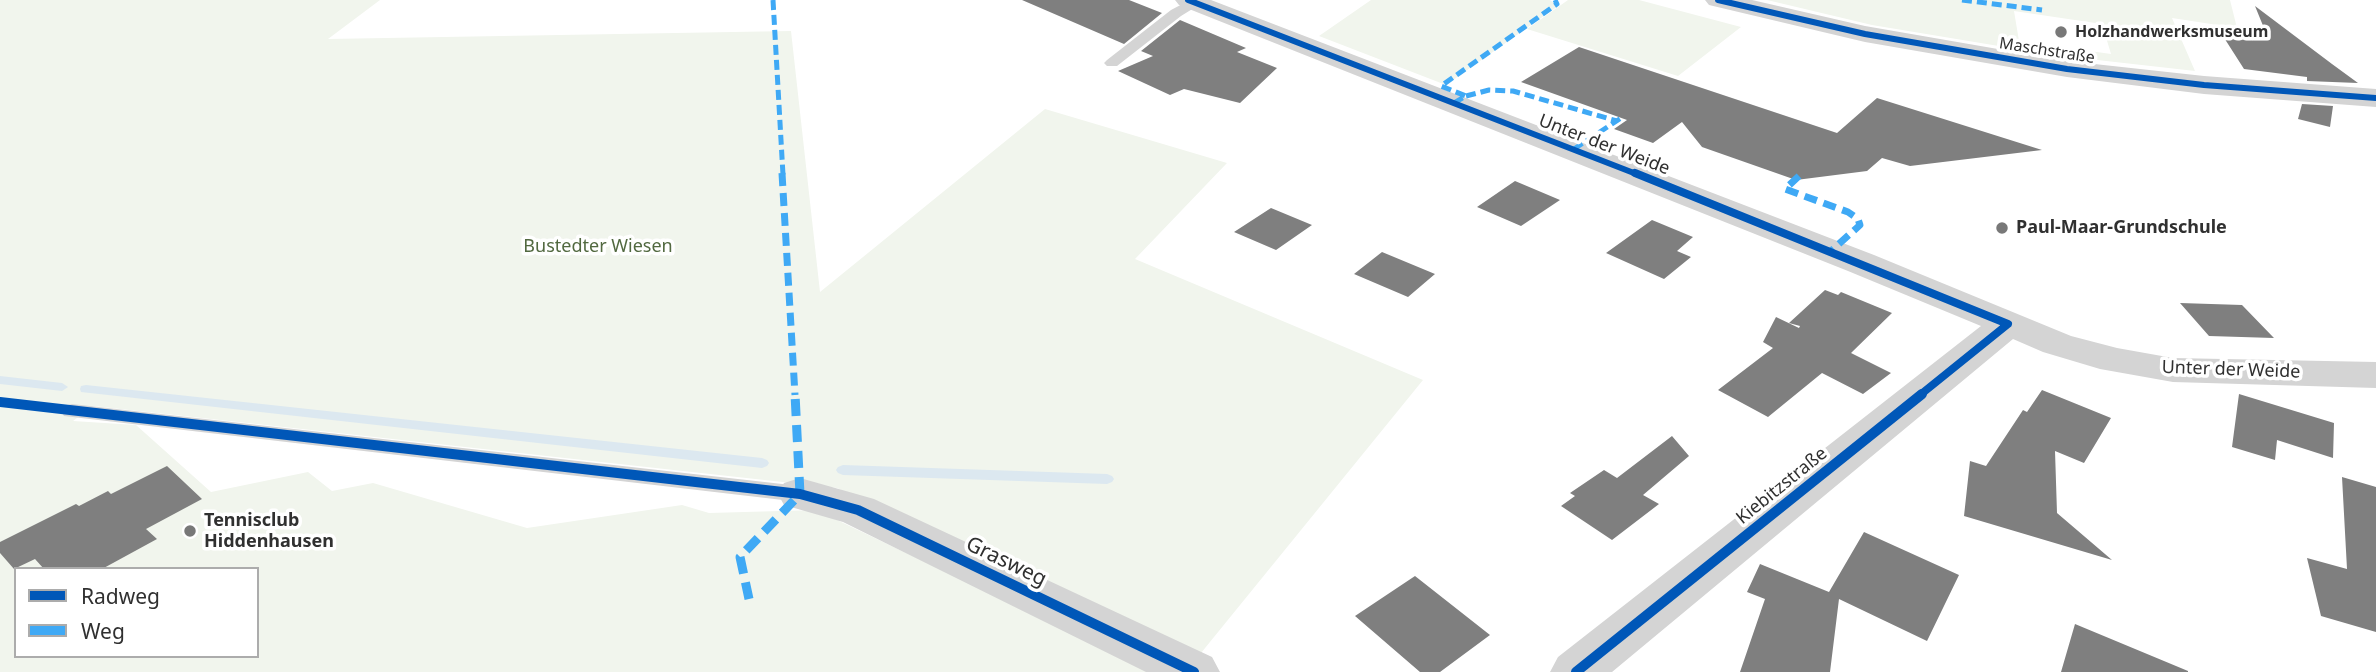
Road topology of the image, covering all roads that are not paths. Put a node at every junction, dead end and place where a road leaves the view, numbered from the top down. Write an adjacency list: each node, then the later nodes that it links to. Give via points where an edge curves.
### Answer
1 (1718, 0): 4 (street, Maschstraße, via 1877,37 2067,69)
2 (1191, 1): 3 (lane); 5 (street, Unter der Weide)
3 (1112, 62)
4 (2376, 98)
5 (2008, 324): 6 (street, Unter der Weide, via 2085,353 2173,370); 10 (street, Kiebitzstraße)
6 (2376, 374)
7 (72, 411): 8 (lane)
8 (800, 494): 9 (street, Grasweg, via 858,510)
9 (1194, 672)
10 (1576, 672)

